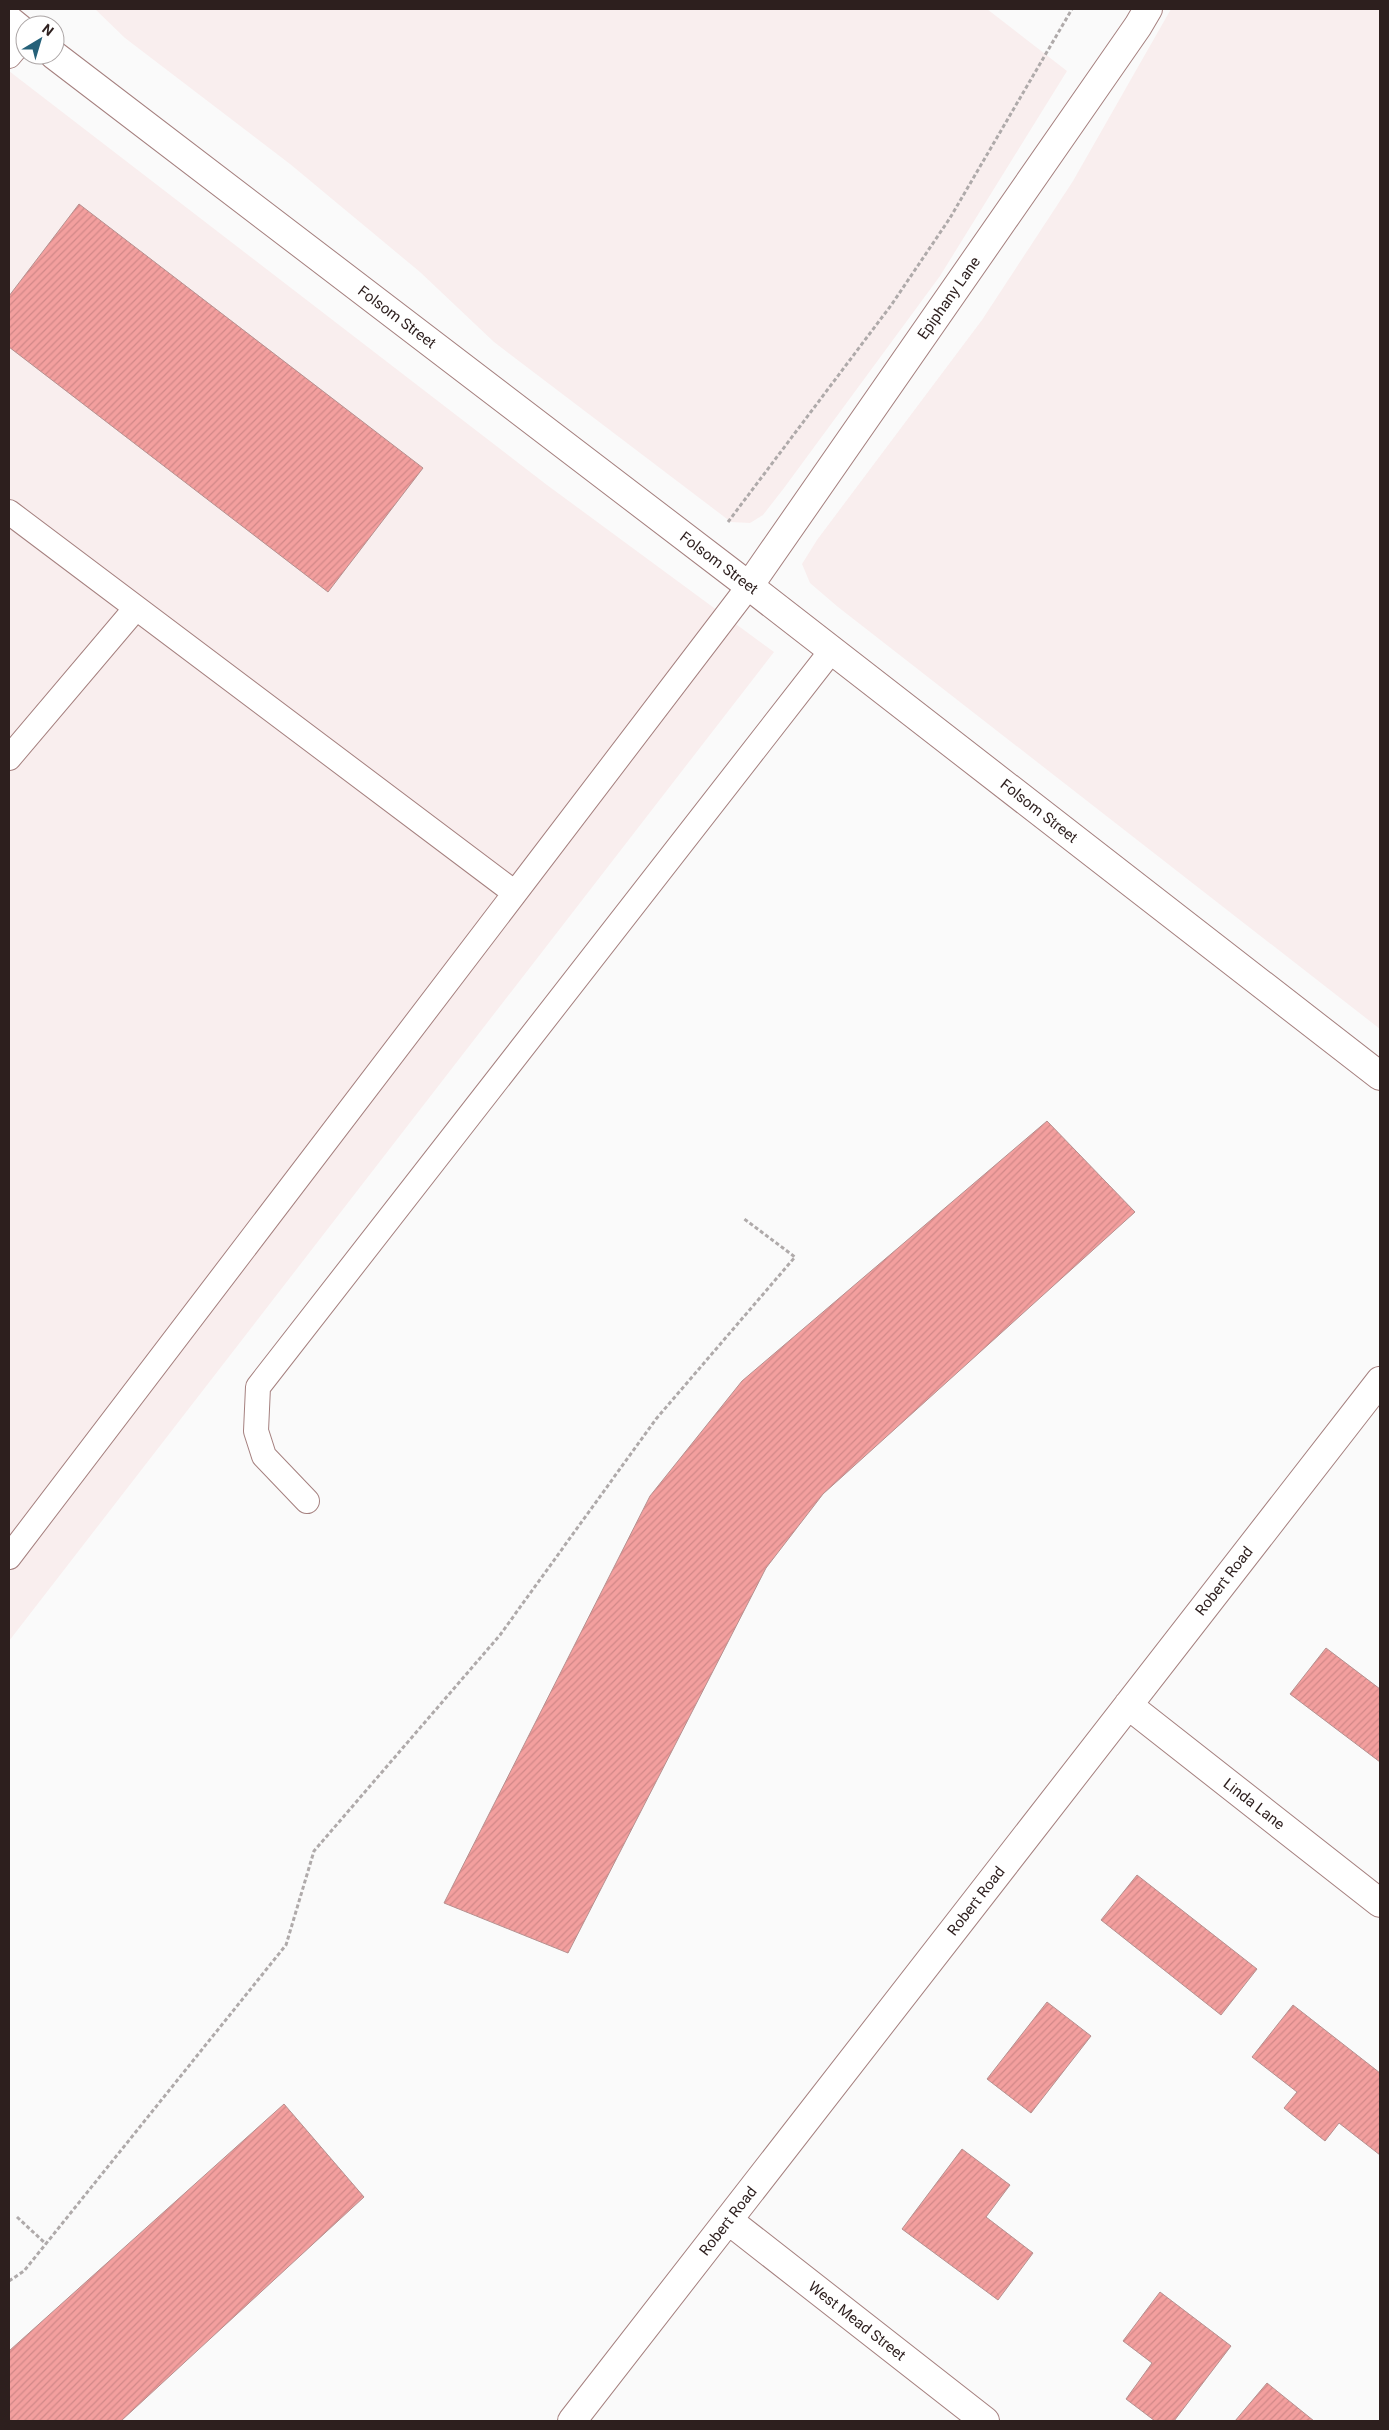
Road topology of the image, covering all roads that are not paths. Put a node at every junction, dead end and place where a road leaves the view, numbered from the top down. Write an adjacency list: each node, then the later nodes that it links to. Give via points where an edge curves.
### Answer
1 (1148, 9): 4 (street, Epiphany Lane)
2 (65, 63): 4 (street, Folsom Street)
3 (9, 512): 5 (lane)
4 (749, 586): 6 (street, Folsom Street); 8 (lane)
5 (136, 608): 7 (lane); 8 (lane)
6 (832, 650): 9 (street, Folsom Street); 11 (lane, via 258,1388 256,1432 264,1456)
7 (9, 758)
8 (515, 893): 12 (lane)
9 (1380, 1076)
10 (1380, 1381): 13 (street, Robert Road)
11 (307, 1501)
12 (9, 1557)
13 (1128, 1705): 14 (street, Linda Lane); 15 (street, Robert Road)
14 (1380, 1903)
15 (728, 2220): 16 (street, Robert Road); 17 (street, West Mead Street)
16 (572, 2421)
17 (985, 2421)

